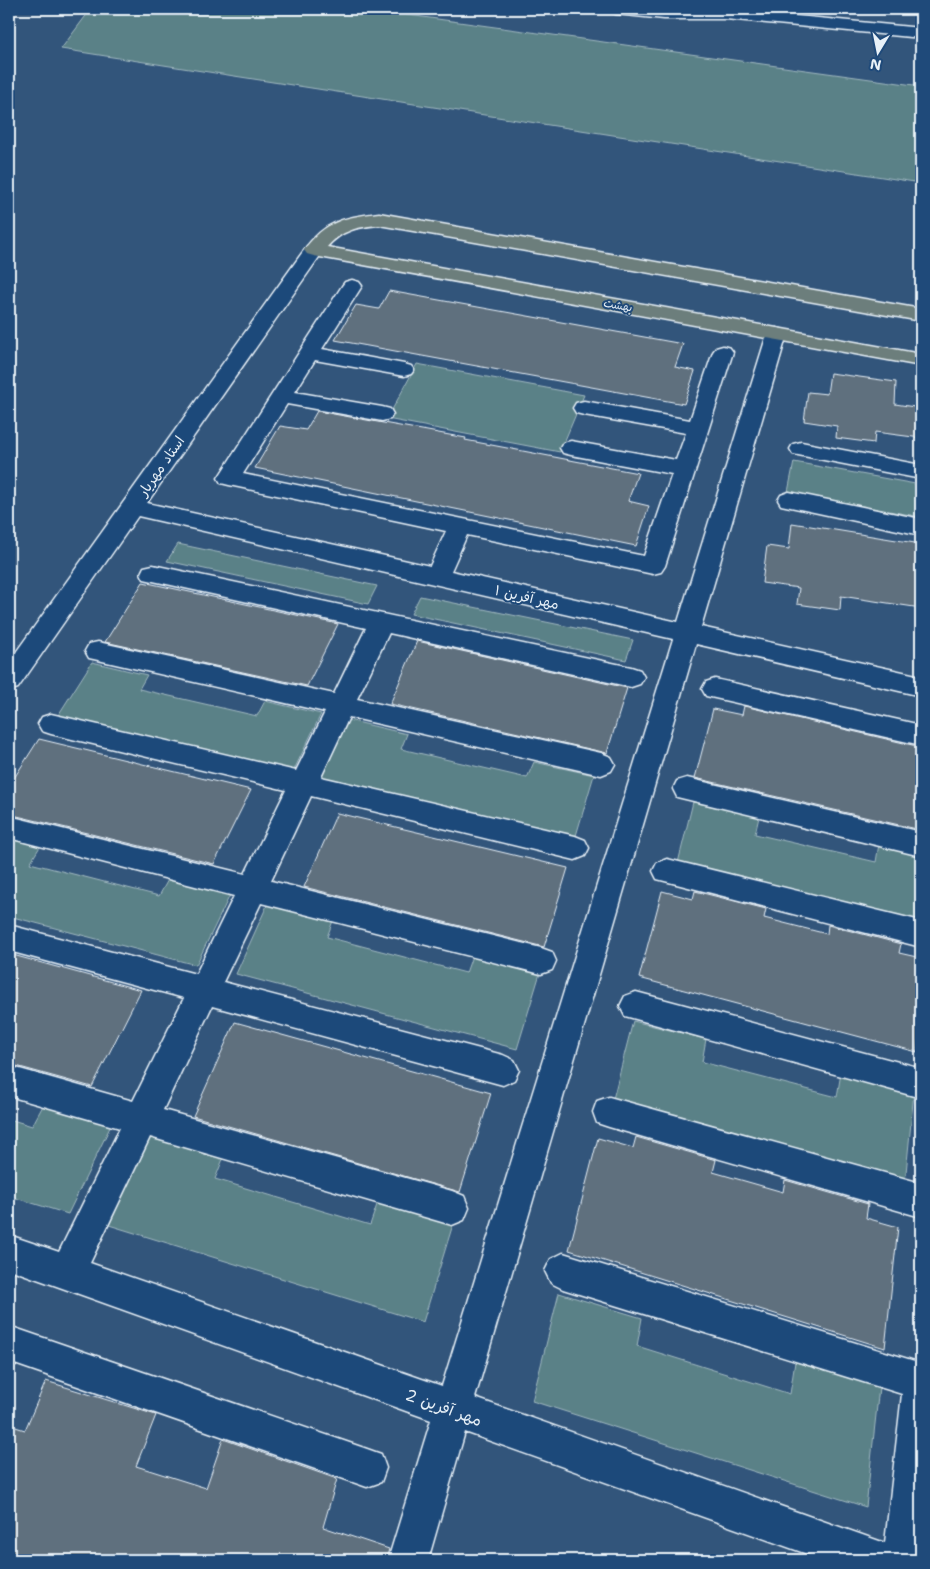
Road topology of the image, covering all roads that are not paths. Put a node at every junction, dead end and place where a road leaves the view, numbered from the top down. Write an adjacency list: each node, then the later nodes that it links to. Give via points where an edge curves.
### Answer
1 (616, 9): 2 (street, via 664,14 725,14)
2 (921, 33)
3 (314, 250): 5 (main road, via 327,233 348,222 378,219); 6 (main road, بهشت); 20 (street, استاد مهریار)
4 (352, 286): 8 (street)
5 (921, 315)
6 (777, 334): 9 (main road, بهشت); 26 (street)
7 (723, 352): 14 (street)
8 (309, 353): 10 (street); 11 (street)
9 (921, 360)
10 (404, 370)
11 (282, 396): 13 (street); 21 (street, via 229,478)
12 (584, 408): 14 (street)
13 (382, 414)
14 (698, 428): 17 (street)
15 (570, 448): 17 (street)
16 (801, 450): 18 (street)
17 (685, 469): 21 (street, via 653,566)
18 (921, 472)
19 (789, 500): 22 (street)
20 (132, 507): 24 (street, مهر آفرین ۱); 29 (street, استاد مهریار)
21 (460, 526): 24 (street)
22 (921, 527)
23 (153, 573): 25 (street)
24 (437, 576): 26 (street, مهر آفرین ۱)
25 (381, 623): 28 (street); 32 (street)
26 (687, 633): 30 (street, مهر آفرین ۱); 61 (street)
27 (98, 651): 32 (street)
28 (631, 677)
29 (9, 681)
30 (921, 686)
31 (715, 689): 34 (street)
32 (340, 706): 35 (street); 36 (street)
33 (51, 724): 36 (street)
34 (921, 735)
35 (601, 764)
36 (303, 784): 40 (street); 42 (street)
37 (687, 789): 39 (street)
38 (9, 827): 42 (street)
39 (921, 844)
40 (575, 848)
41 (666, 871): 43 (street)
42 (252, 889): 45 (street); 46 (street)
43 (921, 934)
44 (9, 938): 46 (street)
45 (541, 961)
46 (203, 990): 48 (street); 52 (street)
47 (636, 1006): 50 (street)
48 (503, 1070)
49 (9, 1081): 52 (street)
50 (921, 1083)
51 (609, 1112): 53 (street)
52 (141, 1119): 54 (street); 57 (street)
53 (921, 1200)
54 (452, 1208)
55 (9, 1252): 57 (street, مهر آفرین 2)
56 (562, 1271): 59 (street)
57 (67, 1272): 61 (street, مهر آفرین 2)
58 (10, 1347): 62 (street)
59 (921, 1381)
60 (921, 1389): 65 (street)
61 (453, 1410): 63 (street); 64 (street, مهر آفرین 2)
62 (367, 1468)
63 (408, 1560)
64 (879, 1560)
65 (903, 1560)

